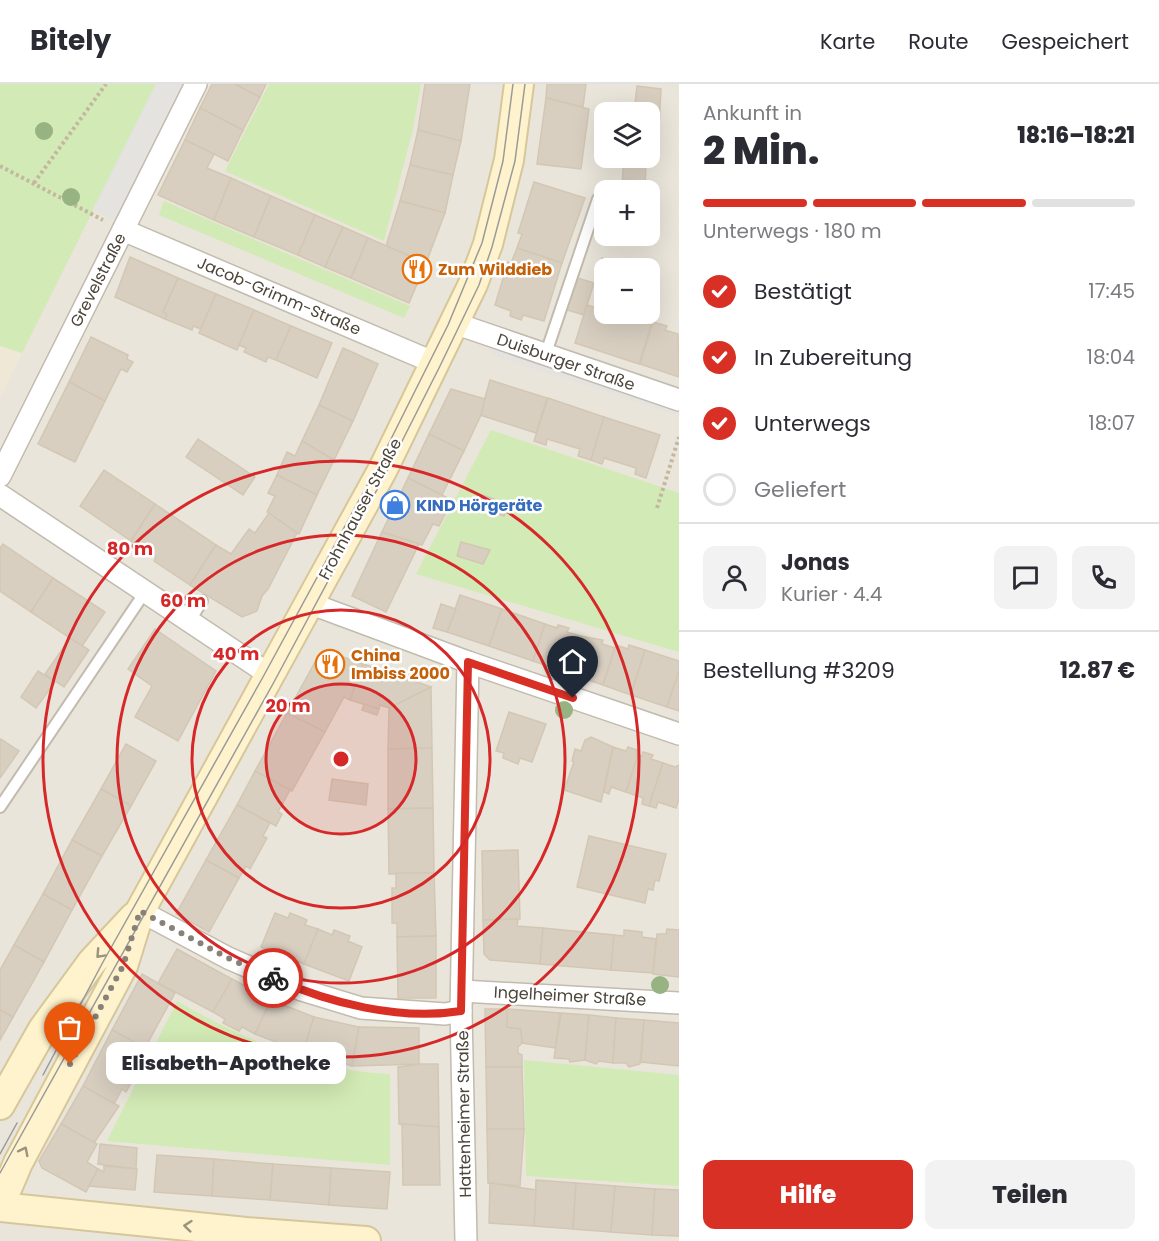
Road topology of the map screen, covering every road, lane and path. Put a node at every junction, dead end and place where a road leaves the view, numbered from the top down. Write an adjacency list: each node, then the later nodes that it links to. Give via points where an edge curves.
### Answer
1 (106, 84): 5 (path)
2 (195, 84): 7 (street, Grevelstraße)
3 (519, 84): 8 (main road, Frohnhauser Straße, via 509,160 488,244)
4 (0, 166): 5 (path)
5 (34, 183): 7 (path)
6 (594, 211): 9 (lane)
7 (123, 230): 10 (street, Jacob-Grimm-Straße); 13 (street, Grevelstraße)
8 (454, 323): 9 (street, Duisburger Straße); 10 (main road, Frohnhauser Straße)
9 (545, 356): 11 (street, Duisburger Straße)
10 (435, 363): 18 (main road, Frohnhauser Straße, via 383,469)
11 (679, 400)
12 (679, 437): 15 (path)
13 (0, 476)
14 (0, 495): 16 (street)
15 (657, 508)
16 (145, 592): 19 (street); 23 (lane)
17 (202, 601): 19 (lane)
18 (309, 603): 20 (street); 21 (main road, Frohnhauser Straße)
19 (190, 621): 21 (street)
20 (468, 662): 22 (street); 25 (street, Hattenheimer Straße)
21 (270, 675): 24 (main road, Frohnhauser Straße)
22 (679, 734)
23 (0, 807)
24 (140, 911): 25 (street, Ingelheimer Straße, via 228,958 302,990 361,1008 445,1014); 27 (main road, Frohnhauser Straße, one-way to 27, via 92,962 43,1029); 28 (main road, Frohnhauser Straße, one-way to 24, via 18,1163 123,966)
25 (461, 1001): 26 (street, Ingelheimer Straße); 30 (street, Hattenheimer Straße)
26 (679, 1003)
27 (0, 1105)
28 (0, 1206): 29 (main road, one-way to 28)
29 (366, 1241)
30 (466, 1241)

